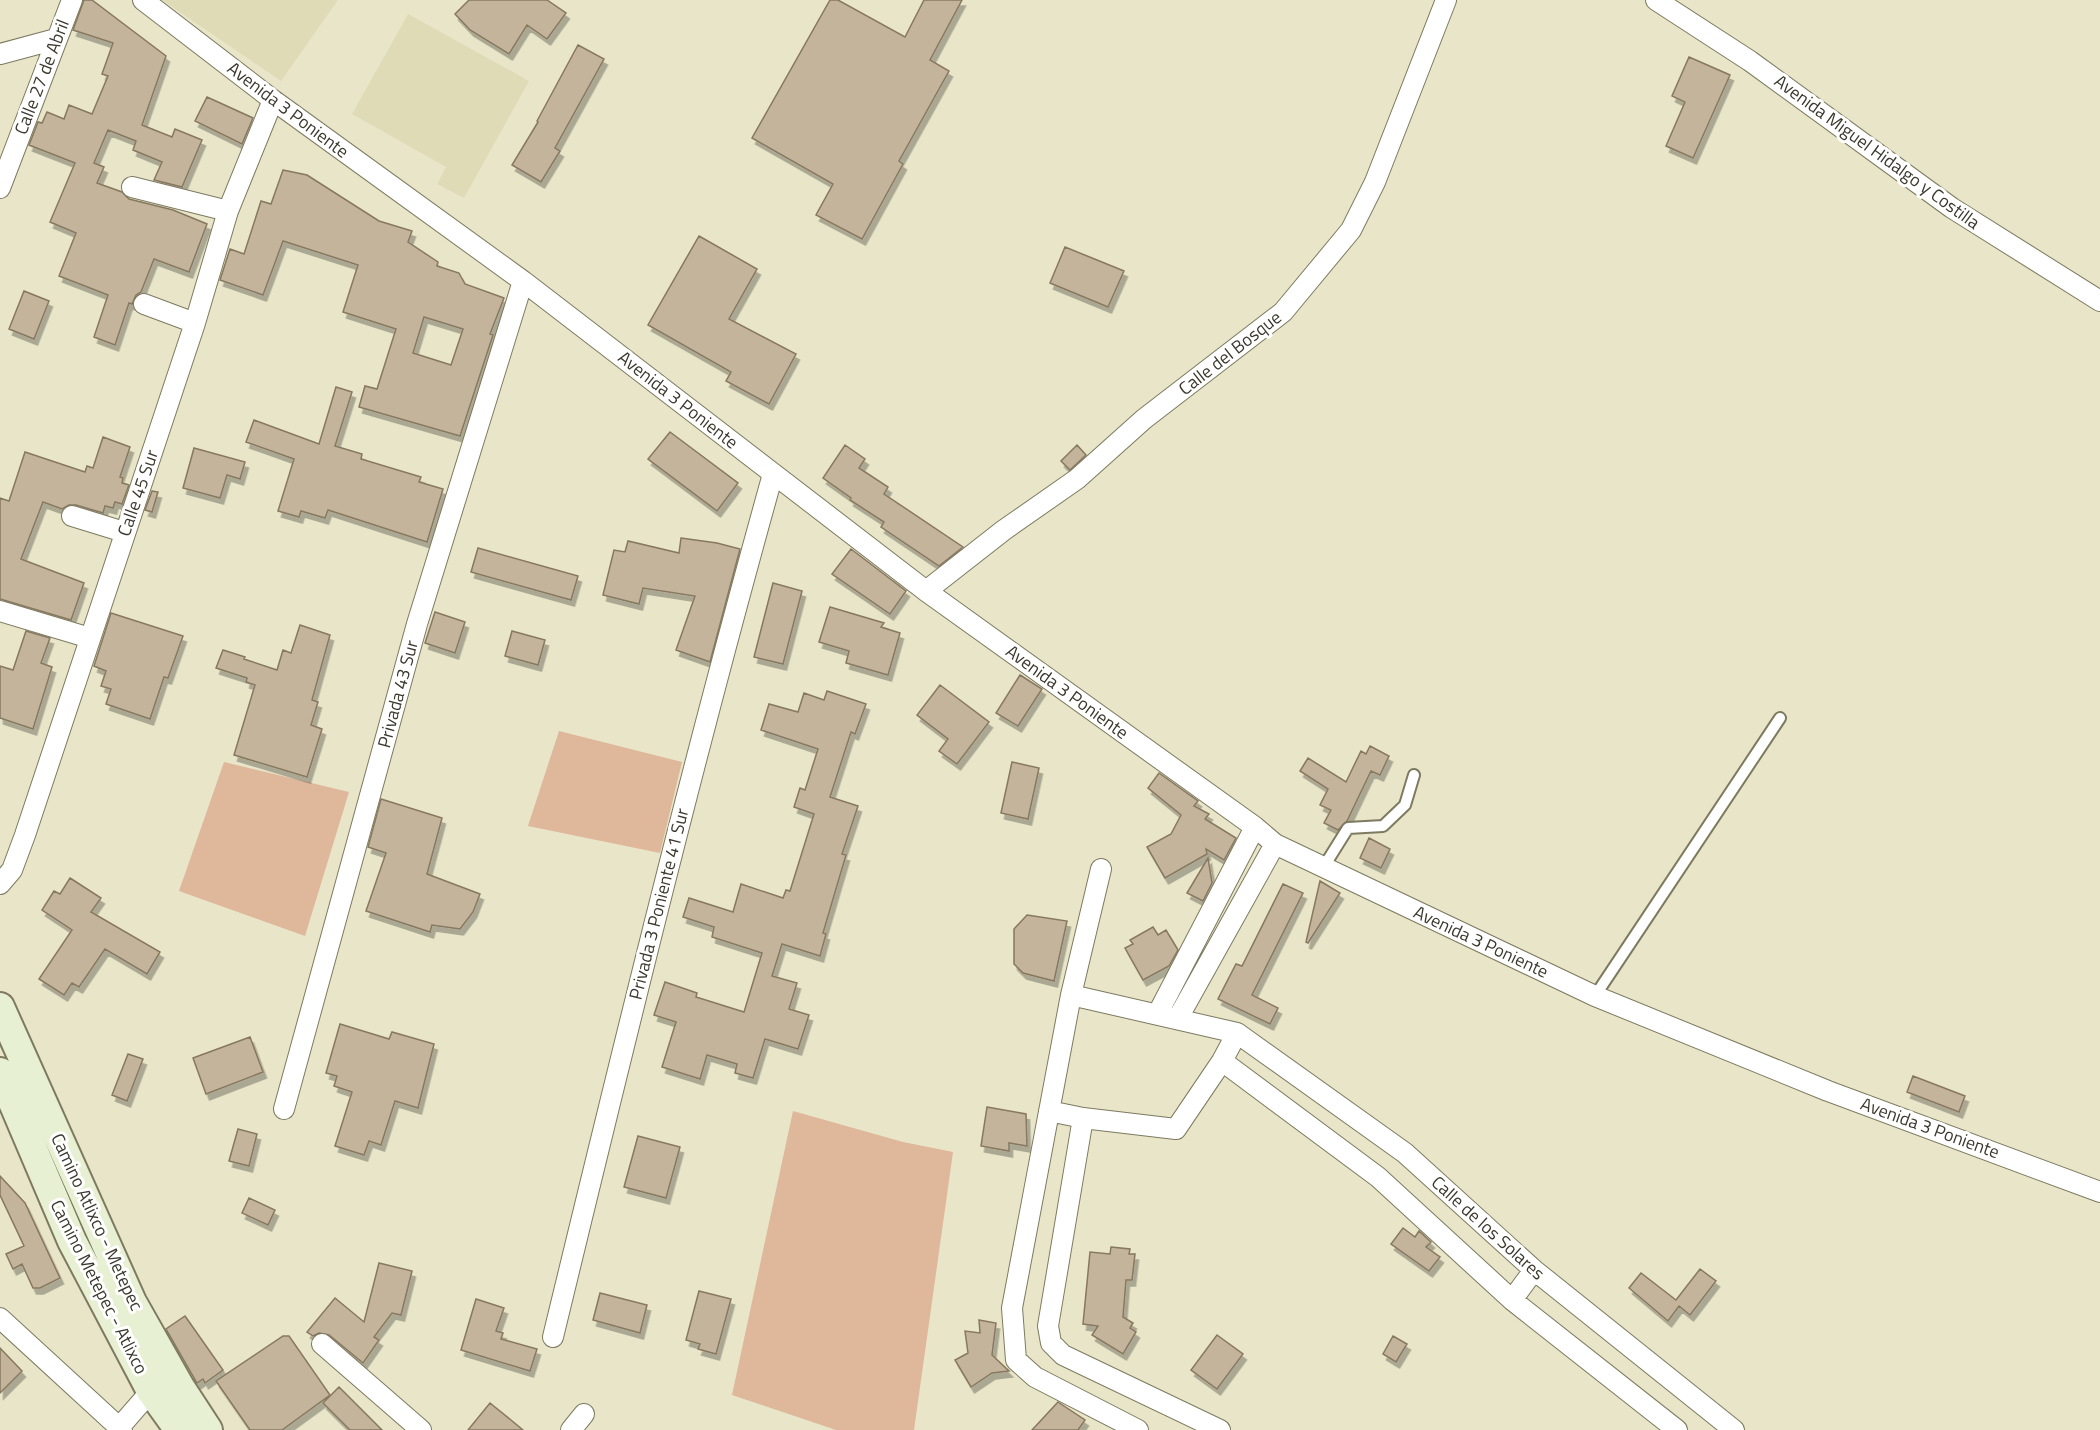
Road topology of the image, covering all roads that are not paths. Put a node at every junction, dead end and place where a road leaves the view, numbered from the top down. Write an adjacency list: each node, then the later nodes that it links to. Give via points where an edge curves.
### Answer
1 (72, 0): 5 (street, Calle 27 de Abril)
2 (143, 0): 7 (street, Avenida 3 Poniente)
3 (1446, 0): 18 (street, Calle del Bosque, via 1375,183 1351,230 1283,312 1144,419 1077,479)
4 (1656, 0): 12 (street, Avenida Miguel Hidalgo y Costilla, via 1750,61 1952,208)
5 (56, 39): 6 (street); 9 (street, Calle 27 de Abril)
6 (0, 54)
7 (273, 100): 10 (street, Calle 45 Sur); 11 (street, Avenida 3 Poniente)
8 (132, 187): 10 (street)
9 (0, 188)
10 (228, 211): 14 (street, Calle 45 Sur)
11 (523, 281): 15 (street, Avenida 3 Poniente); 36 (street, Privada 43 Sur, via 417,624)
12 (2100, 301)
13 (144, 304): 14 (street)
14 (195, 324): 17 (street, Calle 45 Sur)
15 (772, 474): 18 (street, Avenida 3 Poniente); 43 (street, Privada 3 Poniente 41 Sur, via 717,674)
16 (72, 516): 17 (street)
17 (124, 532): 20 (street, Calle 45 Sur)
18 (926, 591): 23 (street, Avenida 3 Poniente)
19 (0, 611): 20 (street)
20 (90, 638): 27 (street, Calle 45 Sur, via 26,835 12,870)
21 (1780, 718): 29 (lane)
22 (1414, 775): 26 (lane, via 1405,806 1383,826 1348,828)
23 (1255, 827): 24 (street, Avenida 3 Poniente); 31 (street)
24 (1275, 844): 26 (street, Avenida 3 Poniente); 32 (street)
25 (1101, 868): 28 (street)
26 (1323, 868): 29 (street, Avenida 3 Poniente)
27 (0, 884)
28 (1071, 995): 31 (street, Calle de los Solares); 37 (street)
29 (1595, 996): 39 (street, Avenida 3 Poniente, via 1828,1090)
30 (0, 1006): 49 (main road, Camino Atlixco - Metepec, via 132,1302)
31 (1158, 1013): 32 (street, Calle de los Solares)
32 (1178, 1018): 33 (street, Calle de los Solares)
33 (1237, 1033): 34 (street); 40 (street, Calle de los Solares, via 1405,1153)
34 (1222, 1061): 38 (street, via 1176,1129); 41 (street, Calle de los Solares, via 1378,1177)
35 (0, 1074): 45 (main road, Camino Metepec - Atlixco, via 72,1241)
36 (284, 1110)
37 (1049, 1111): 38 (street); 52 (street, via 1012,1308 1016,1360 1035,1377)
38 (1083, 1118): 53 (street, via 1048,1326 1051,1343 1064,1354)
39 (2100, 1191)
40 (1534, 1270): 41 (street); 55 (street, Calle de los Solares)
41 (1512, 1300): 54 (street, Calle de los Solares)
42 (0, 1318): 47 (street)
43 (553, 1337)
44 (322, 1344): 50 (street)
45 (151, 1391): 47 (street); 48 (main road, Camino Metepec - Atlixco)
46 (584, 1414): 51 (street)
47 (119, 1429)
48 (179, 1430)
49 (208, 1430)
50 (421, 1430)
51 (571, 1430)
52 (1138, 1430)
53 (1220, 1430)
54 (1677, 1430)
55 (1734, 1430)

